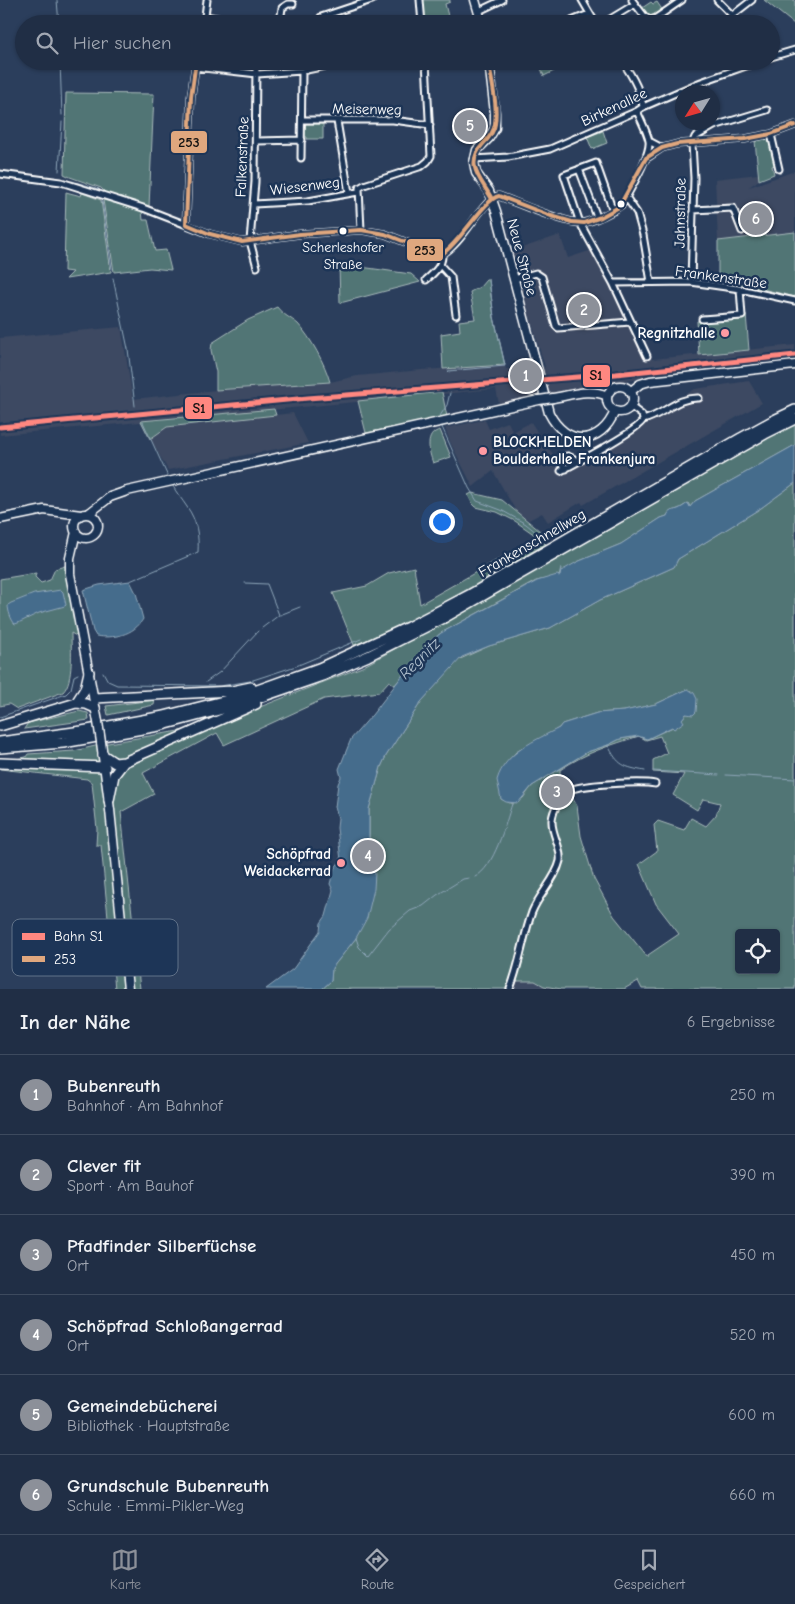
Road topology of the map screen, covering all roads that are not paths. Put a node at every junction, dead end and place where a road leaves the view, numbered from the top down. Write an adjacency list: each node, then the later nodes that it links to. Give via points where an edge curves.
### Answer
1 (207, 0): 15 (street)
2 (372, 0): 17 (street)
3 (420, 0): 18 (street)
4 (475, 0): 13 (street)
5 (502, 0): 13 (street)
6 (582, 0): 14 (street)
7 (682, 0): 22 (street)
8 (717, 0): 23 (street)
9 (752, 0): 23 (street)
10 (634, 2): 20 (street); 21 (street)
11 (293, 4): 16 (street, via 282,8)
12 (276, 10): 16 (street)
13 (479, 11): 19 (street)
14 (589, 14)
15 (205, 15)
16 (281, 15)
17 (327, 15)
18 (421, 15)
19 (480, 15)
20 (615, 15)
21 (644, 15)
22 (660, 15)
23 (732, 15)
24 (795, 50): 25 (street)
25 (780, 54)
26 (195, 70): 64 (street)
27 (233, 70): 35 (street)
28 (257, 70): 35 (street, Falkenstraße)
29 (307, 70): 34 (street)
30 (427, 70): 41 (street, Wiesenweg)
31 (490, 70): 51 (street, via 494,128)
32 (627, 70): 36 (street)
33 (736, 70): 36 (street, Birkenallee)
34 (302, 71): 35 (street); 39 (street)
35 (257, 74): 45 (street, Falkenstraße)
36 (643, 107): 38 (street, Birkenallee)
37 (767, 110): 47 (street, via 714,126 695,137)
38 (638, 111): 46 (street); 51 (street, Birkenallee, via 550,149)
39 (303, 120): 40 (street, Meisenweg); 44 (street)
40 (337, 121): 41 (street, Meisenweg, via 393,120); 56 (street)
41 (430, 125): 55 (street, Wiesenweg, via 431,156 428,161 422,166 364,185)
42 (795, 125): 43 (street)
43 (771, 134): 47 (street); 53 (street)
44 (302, 140): 45 (street); 49 (street)
45 (256, 141): 59 (street, Falkenstraße)
46 (649, 141): 48 (street); 50 (street)
47 (692, 144): 48 (street); 60 (street, Jahnstraße)
48 (662, 148): 50 (street)
49 (301, 158)
50 (646, 158): 57 (street)
51 (474, 159): 58 (street, Neue Straße, via 476,173)
52 (579, 169): 61 (street, via 596,163); 62 (street); 63 (street, via 564,175)
53 (779, 169)
54 (0, 174): 64 (street, via 61,182)
55 (358, 192): 56 (street, Wiesenweg); 65 (street, Wiesenweg)
56 (349, 193): 59 (street, Wiesenweg, via 308,201)
57 (626, 197): 61 (street); 73 (street, via 637,213)
58 (492, 199): 63 (street, via 499,196); 68 (street); 71 (street, Neue Straße)
59 (254, 204): 67 (street, Falkenstraße)
60 (693, 210): 66 (street, via 730,207 735,210); 74 (street, Jahnstraße)
61 (613, 211): 62 (street)
62 (597, 217): 63 (street)
63 (580, 223): 75 (street)
64 (186, 224): 67 (street, via 222,238)
65 (361, 230): 67 (street); 68 (street, via 385,234)
66 (742, 231)
67 (250, 241): 70 (street)
68 (442, 254): 69 (street)
69 (440, 265): 72 (street); 78 (street, via 451,277)
70 (257, 267)
71 (514, 279): 80 (street, via 536,273 542,277 558,328); 88 (street, Neue Straße, via 549,413 560,429 577,437 594,436 607,426)
72 (426, 280)
73 (651, 282): 74 (street, Frankenstraße); 75 (street, Frankenstraße)
74 (691, 282): 76 (street, Frankenstraße)
75 (613, 283): 80 (street)
76 (740, 289): 77 (street, Frankenstraße); 79 (street, via 742,316)
77 (795, 301)
78 (456, 315)
79 (702, 319)
80 (630, 322): 81 (street)
81 (647, 356)
82 (795, 365): 83 (street, via 650,381)
83 (630, 392): 84 (street, via 616,387); 86 (street)
84 (607, 396): 88 (street); 92 (street, bridge, via 582,392 539,400 117,493)
85 (698, 398): 90 (street, via 685,399)
86 (630, 406): 88 (street, via 624,411); 90 (street, via 642,415)
87 (795, 410): 101 (highway, Frankenschnellweg, via 424,619)
88 (615, 411)
89 (795, 419): 101 (highway, Frankenschnellweg, via 442,619 368,656)
90 (643, 420): 91 (street, via 639,426)
91 (579, 461): 91 (street, via 568,456 562,457 560,462 564,470)
92 (105, 502): 94 (street); 96 (street)
93 (61, 513): 94 (street); 95 (street, via 44,510); 97 (street)
94 (85, 514): 96 (street); 97 (street, via 75,520)
95 (0, 519)
96 (97, 520): 98 (street, via 98,531)
97 (75, 528): 98 (street); 99 (street)
98 (86, 538): 99 (street)
99 (74, 547): 100 (street, via 70,574)
100 (89, 672): 102 (street); 103 (highway, via 85,690)
101 (278, 688): 102 (highway); 106 (highway, via 164,716); 107 (highway, via 238,705 159,726 63,743); 109 (highway, via 243,710)
102 (94, 698): 104 (street)
103 (76, 703): 104 (highway); 105 (highway)
104 (95, 708): 108 (street, bridge)
105 (0, 726)
106 (0, 742)
107 (0, 748)
108 (103, 756): 109 (highway, via 114,763); 111 (street)
109 (124, 762): 113 (highway, via 114,775)
110 (0, 763): 111 (highway)
111 (105, 767): 113 (street)
112 (656, 784): 117 (street, via 575,788 558,803 552,828 560,860 532,912)
113 (109, 800): 114 (street)
114 (121, 919)
115 (127, 976): 116 (street)
116 (128, 989)
117 (510, 989)

